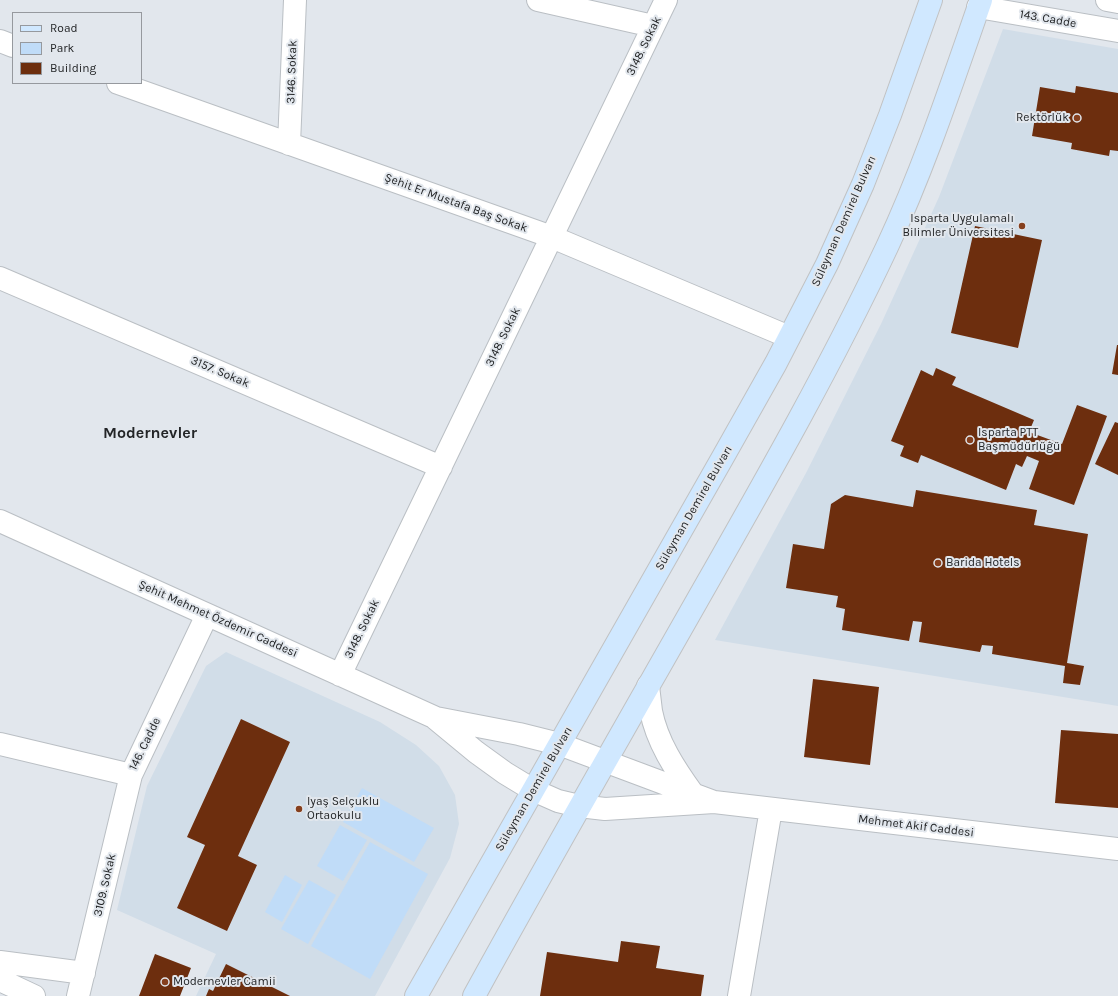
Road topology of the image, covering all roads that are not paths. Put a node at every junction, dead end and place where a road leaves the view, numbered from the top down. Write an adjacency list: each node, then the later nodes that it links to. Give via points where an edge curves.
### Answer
1 (295, 0): 13 (street, 3146. Sokak)
2 (538, 0): 8 (street)
3 (666, 0): 8 (street, 3148. Sokak)
4 (931, 0): 16 (main road, Süleyman Demirel Bulvarı, via 863,184 827,264)
5 (1107, 0): 6 (street)
6 (1118, 2)
7 (979, 4): 9 (street, 143. Cadde); 21 (main road, via 923,162 888,245 774,466)
8 (654, 26): 14 (street, 3148. Sokak)
9 (1118, 31)
10 (0, 41): 11 (street)
11 (12, 46)
12 (121, 84): 13 (street, Şehit Er Mustafa Baş Sokak)
13 (289, 144): 14 (street, Şehit Er Mustafa Baş Sokak)
14 (552, 237): 16 (street, Şehit Er Mustafa Baş Sokak); 17 (street, 3148. Sokak)
15 (0, 278): 17 (street, 3157. Sokak)
16 (789, 337): 24 (main road, Süleyman Demirel Bulvarı)
17 (441, 467): 20 (street, 3148. Sokak)
18 (0, 521): 19 (street, Şehit Mehmet Özdemir Caddesi)
19 (207, 614): 20 (street, Şehit Mehmet Özdemir Caddesi); 26 (street, 146. Cadde)
20 (340, 675): 22 (street, Şehit Mehmet Özdemir Caddesi)
21 (648, 686): 25 (main road); 28 (street, via 651,712 657,731 673,765)
22 (436, 718): 24 (street, Şehit Mehmet Özdemir Caddesi); 27 (street, Şehit Mehmet Özdemir Caddesi, via 496,767)
23 (0, 744): 26 (street, 146. Cadde)
24 (559, 744): 25 (street, Mehmet Akif Caddesi); 27 (main road, Süleyman Demirel Bulvarı)
25 (605, 761): 28 (street, Mehmet Akif Caddesi); 30 (main road)
26 (131, 775): 34 (street, 3109. Sokak)
27 (533, 790): 30 (street, Mehmet Akif Caddesi, via 558,801); 38 (main road, Süleyman Demirel Bulvarı)
28 (693, 794): 29 (street, Mehmet Akif Caddesi)
29 (714, 802): 30 (street, Mehmet Akif Caddesi, via 605,809); 31 (street, Mehmet Akif Caddesi)
30 (579, 806): 39 (main road)
31 (771, 809): 32 (street, Mehmet Akif Caddesi); 40 (street)
32 (1118, 849)
33 (0, 962): 34 (street)
34 (84, 973): 37 (street, 3109. Sokak)
35 (0, 980): 36 (street)
36 (34, 996)
37 (78, 996)
38 (416, 996)
39 (474, 996)
40 (739, 996)

